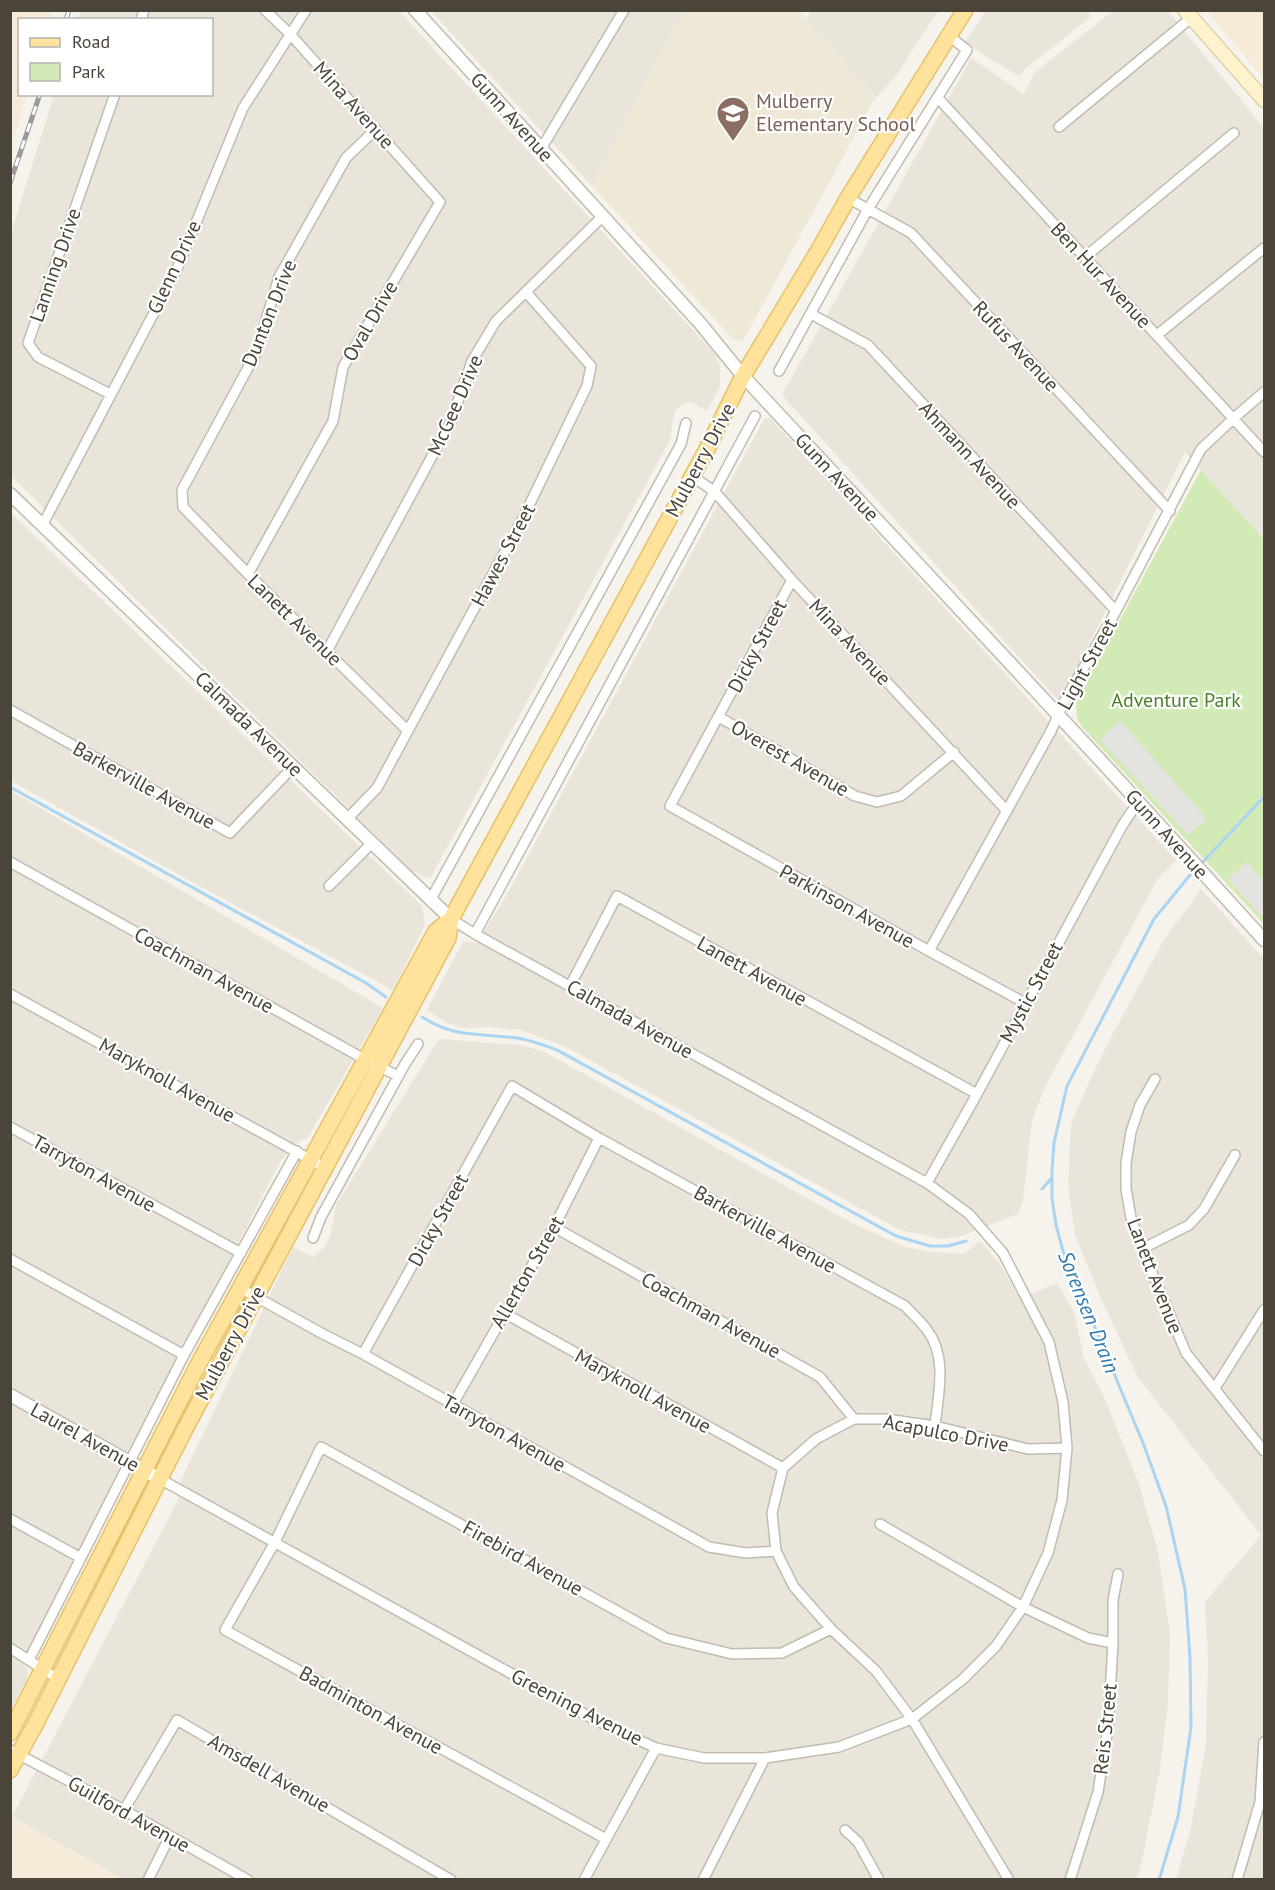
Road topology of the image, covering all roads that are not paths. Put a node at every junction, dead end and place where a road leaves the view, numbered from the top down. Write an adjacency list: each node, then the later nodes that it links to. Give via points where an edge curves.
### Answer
1 (266, 10): 7 (street, Mina Avenue)
2 (306, 10): 7 (street, Glenn Drive)
3 (415, 10): 15 (street, Gunn Avenue)
4 (965, 10): 8 (main road, Mulberry Drive)
5 (622, 11): 15 (street)
6 (1188, 14): 11 (main road); 12 (street)
7 (291, 34): 13 (street, Mina Avenue); 28 (street, Glenn Drive, via 243,108 177,269)
8 (949, 36): 10 (street, via 967,50); 16 (main road, Mulberry Drive)
9 (114, 96): 28 (street, Lanning Drive, via 28,343 38,357)
10 (938, 98): 18 (street); 21 (street, Ben Hur Avenue)
11 (1264, 100)
12 (1059, 127)
13 (376, 129): 17 (street, Mina Avenue); 36 (street, Dunton Drive, via 346,158 279,277 256,353 182,490)
14 (1234, 133): 21 (street)
15 (542, 149): 19 (street, Gunn Avenue)
16 (848, 198): 18 (street, Rufus Avenue); 26 (main road, Mulberry Drive)
17 (440, 202): 39 (street, Oval Drive, via 343,367 333,421)
18 (868, 209): 23 (street); 37 (street, Rufus Avenue, via 911,233)
19 (602, 217): 22 (street, McGee Drive); 26 (street, Gunn Avenue)
20 (1264, 248): 24 (street)
21 (1085, 257): 24 (street, Ben Hur Avenue)
22 (526, 292): 42 (street, McGee Drive, via 496,321 472,362 451,422); 46 (street, Hawes Street, via 591,366 587,386 521,522)
23 (811, 314): 25 (street); 41 (street, Ahmann Avenue, via 868,345)
24 (1157, 335): 30 (street, Ben Hur Avenue)
25 (779, 371)
26 (743, 376): 33 (main road, Mulberry Drive); 44 (street, Gunn Avenue)
27 (1264, 392): 30 (street, Light Street)
28 (110, 394): 38 (street, Glenn Drive)
29 (755, 416): 34 (street, Mulberry Drive)
30 (1233, 417): 32 (street, Ben Hur Avenue); 37 (street, Light Street, via 1202,449)
31 (686, 423): 56 (street, via 681,444)
32 (1264, 452)
33 (692, 476): 34 (street, Mina Avenue); 57 (main road, Mulberry Drive)
34 (715, 492): 40 (street, Mina Avenue); 58 (street, Mulberry Drive)
35 (10, 494): 38 (street, Calmada Avenue)
36 (183, 507): 39 (street, Lanett Avenue)
37 (1170, 512): 41 (street, Light Street)
38 (43, 524): 48 (street, Calmada Avenue)
39 (248, 574): 42 (street, Lanett Avenue)
40 (792, 580): 45 (street, Dicky Street); 47 (street, Mina Avenue)
41 (1116, 611): 44 (street, Light Street)
42 (327, 651): 46 (street, Lanett Avenue)
43 (10, 710): 48 (street, Barkerville Avenue, via 230,833)
44 (1058, 715): 49 (street, Gunn Avenue); 51 (street, Light Street)
45 (719, 717): 47 (street, Overest Avenue, via 855,796 877,802 901,796); 50 (street, Dicky Street)
46 (408, 731): 52 (street, Hawes Street, via 377,788)
47 (954, 752): 51 (street, Mina Avenue)
48 (293, 767): 52 (street, Calmada Avenue)
49 (1138, 802): 59 (street, Gunn Avenue); 63 (street, Mystic Street)
50 (670, 806): 60 (street, Parkinson Avenue)
51 (1007, 811): 60 (street, Light Street)
52 (347, 819): 53 (street, Calmada Avenue)
53 (372, 843): 55 (street); 56 (street, Calmada Avenue)
54 (10, 862): 65 (street, Coachman Avenue)
55 (329, 886)
56 (431, 899): 57 (street, Calmada Avenue)
57 (451, 919): 58 (street, Calmada Avenue); 65 (main road, Mulberry Drive, via 448,938)
58 (475, 934): 61 (street, Calmada Avenue)
59 (1264, 940)
60 (929, 951): 63 (street, Parkinson Avenue)
61 (570, 986): 69 (street, Lanett Avenue, via 616,896); 75 (street, Calmada Avenue)
62 (10, 994): 72 (street, Maryknoll Avenue)
63 (1025, 1003): 69 (street, Mystic Street)
64 (418, 1044): 66 (street)
65 (372, 1063): 66 (street, Coachman Avenue); 72 (main road, Mulberry Drive); 74 (main road, Mulberry Drive)
66 (399, 1076): 77 (street)
67 (1155, 1079): 78 (street, Lanett Avenue, via 1140,1105 1126,1162 1131,1218)
68 (512, 1086): 71 (street, Barkerville Avenue); 85 (street, Dicky Street)
69 (977, 1094): 75 (street, Mystic Street)
70 (10, 1127): 79 (street, Tarryton Avenue)
71 (599, 1138): 76 (street, Allerton Street); 91 (street, Barkerville Avenue, via 905,1306 929,1332 939,1355)
72 (303, 1155): 74 (street, Maryknoll Avenue); 79 (street); 81 (main road, Mulberry Drive)
73 (1236, 1155): 78 (street, via 1204,1209 1189,1225)
74 (324, 1167): 82 (main road, Mulberry Drive)
75 (927, 1183): 92 (street, Calmada Avenue, via 969,1214 1003,1253 1048,1342 1063,1402)
76 (554, 1227): 84 (street, Allerton Street); 90 (street, Coachman Avenue, via 820,1377)
77 (312, 1238)
78 (1142, 1249): 87 (street, Lanett Avenue, via 1186,1353)
79 (241, 1253): 86 (street)
80 (10, 1259): 86 (street)
81 (240, 1288): 82 (street, Tarryton Avenue); 96 (main road, Mulberry Drive)
82 (255, 1298): 85 (street, Tarryton Avenue); 97 (main road, Mulberry Drive)
83 (1264, 1310): 87 (street)
84 (504, 1313): 89 (street, Allerton Street); 95 (street, Maryknoll Avenue)
85 (363, 1354): 89 (street, Tarryton Avenue)
86 (184, 1355): 94 (street)
87 (1215, 1388): 93 (street, Lanett Avenue)
88 (10, 1395): 94 (street, Laurel Avenue)
89 (453, 1404): 101 (street, Tarryton Avenue, via 709,1547 746,1553)
90 (854, 1419): 91 (street, Acapulco Drive); 95 (street, Acapulco Drive, via 816,1439)
91 (934, 1426): 92 (street, Acapulco Drive, via 1028,1449)
92 (1067, 1448): 104 (street, Calmada Avenue, via 1062,1500 1048,1553)
93 (1264, 1451)
94 (130, 1461): 96 (street, Laurel Avenue); 102 (street)
95 (783, 1468): 101 (street, via 772,1513)
96 (145, 1470): 97 (street, Laurel Avenue); 109 (main road, Mulberry Drive)
97 (160, 1479): 100 (street, Greening Avenue); 110 (main road, Mulberry Drive)
98 (10, 1519): 102 (street)
99 (879, 1524): 104 (street)
100 (275, 1542): 105 (street, Firebird Avenue, via 321,1447 666,1638 732,1654 782,1653); 114 (street, Greening Avenue, via 597,1720); 122 (street, Badminton Avenue, via 225,1630)
101 (776, 1551): 105 (street, via 794,1587)
102 (81, 1558): 108 (street)
103 (1118, 1574): 106 (street, Reis Street, via 1113,1600)
104 (1023, 1607): 106 (street, via 1088,1638); 111 (street, Greening Avenue, via 996,1646 963,1679)
105 (831, 1629): 111 (street, via 876,1671)
106 (1113, 1643): 130 (street, Reis Street, via 1108,1728 1098,1792)
107 (10, 1648): 108 (street)
108 (29, 1660): 109 (street)
109 (44, 1669): 110 (street); 112 (main road, Mulberry Drive)
110 (58, 1679): 115 (main road, Mulberry Drive)
111 (912, 1719): 116 (street, Greening Avenue, via 839,1747); 129 (street)
112 (10, 1733)
113 (1264, 1742): 118 (street)
114 (656, 1748): 116 (street, Greening Avenue, via 704,1758); 122 (street)
115 (15, 1753): 117 (main road, Mulberry Drive); 119 (street, Guilford Avenue)
116 (765, 1758): 127 (street)
117 (10, 1770)
118 (1262, 1802): 131 (street)
119 (124, 1810): 121 (street, Guilford Avenue); 125 (street, Amsdell Avenue, via 177,1720)
120 (845, 1830): 128 (street, via 858,1842)
121 (170, 1836): 123 (street); 124 (street, Guilford Avenue)
122 (606, 1839): 126 (street)
123 (148, 1880)
124 (248, 1880)
125 (452, 1880)
126 (584, 1880)
127 (703, 1880)
128 (879, 1880)
129 (1009, 1880)
130 (1070, 1880)
131 (1237, 1880)

